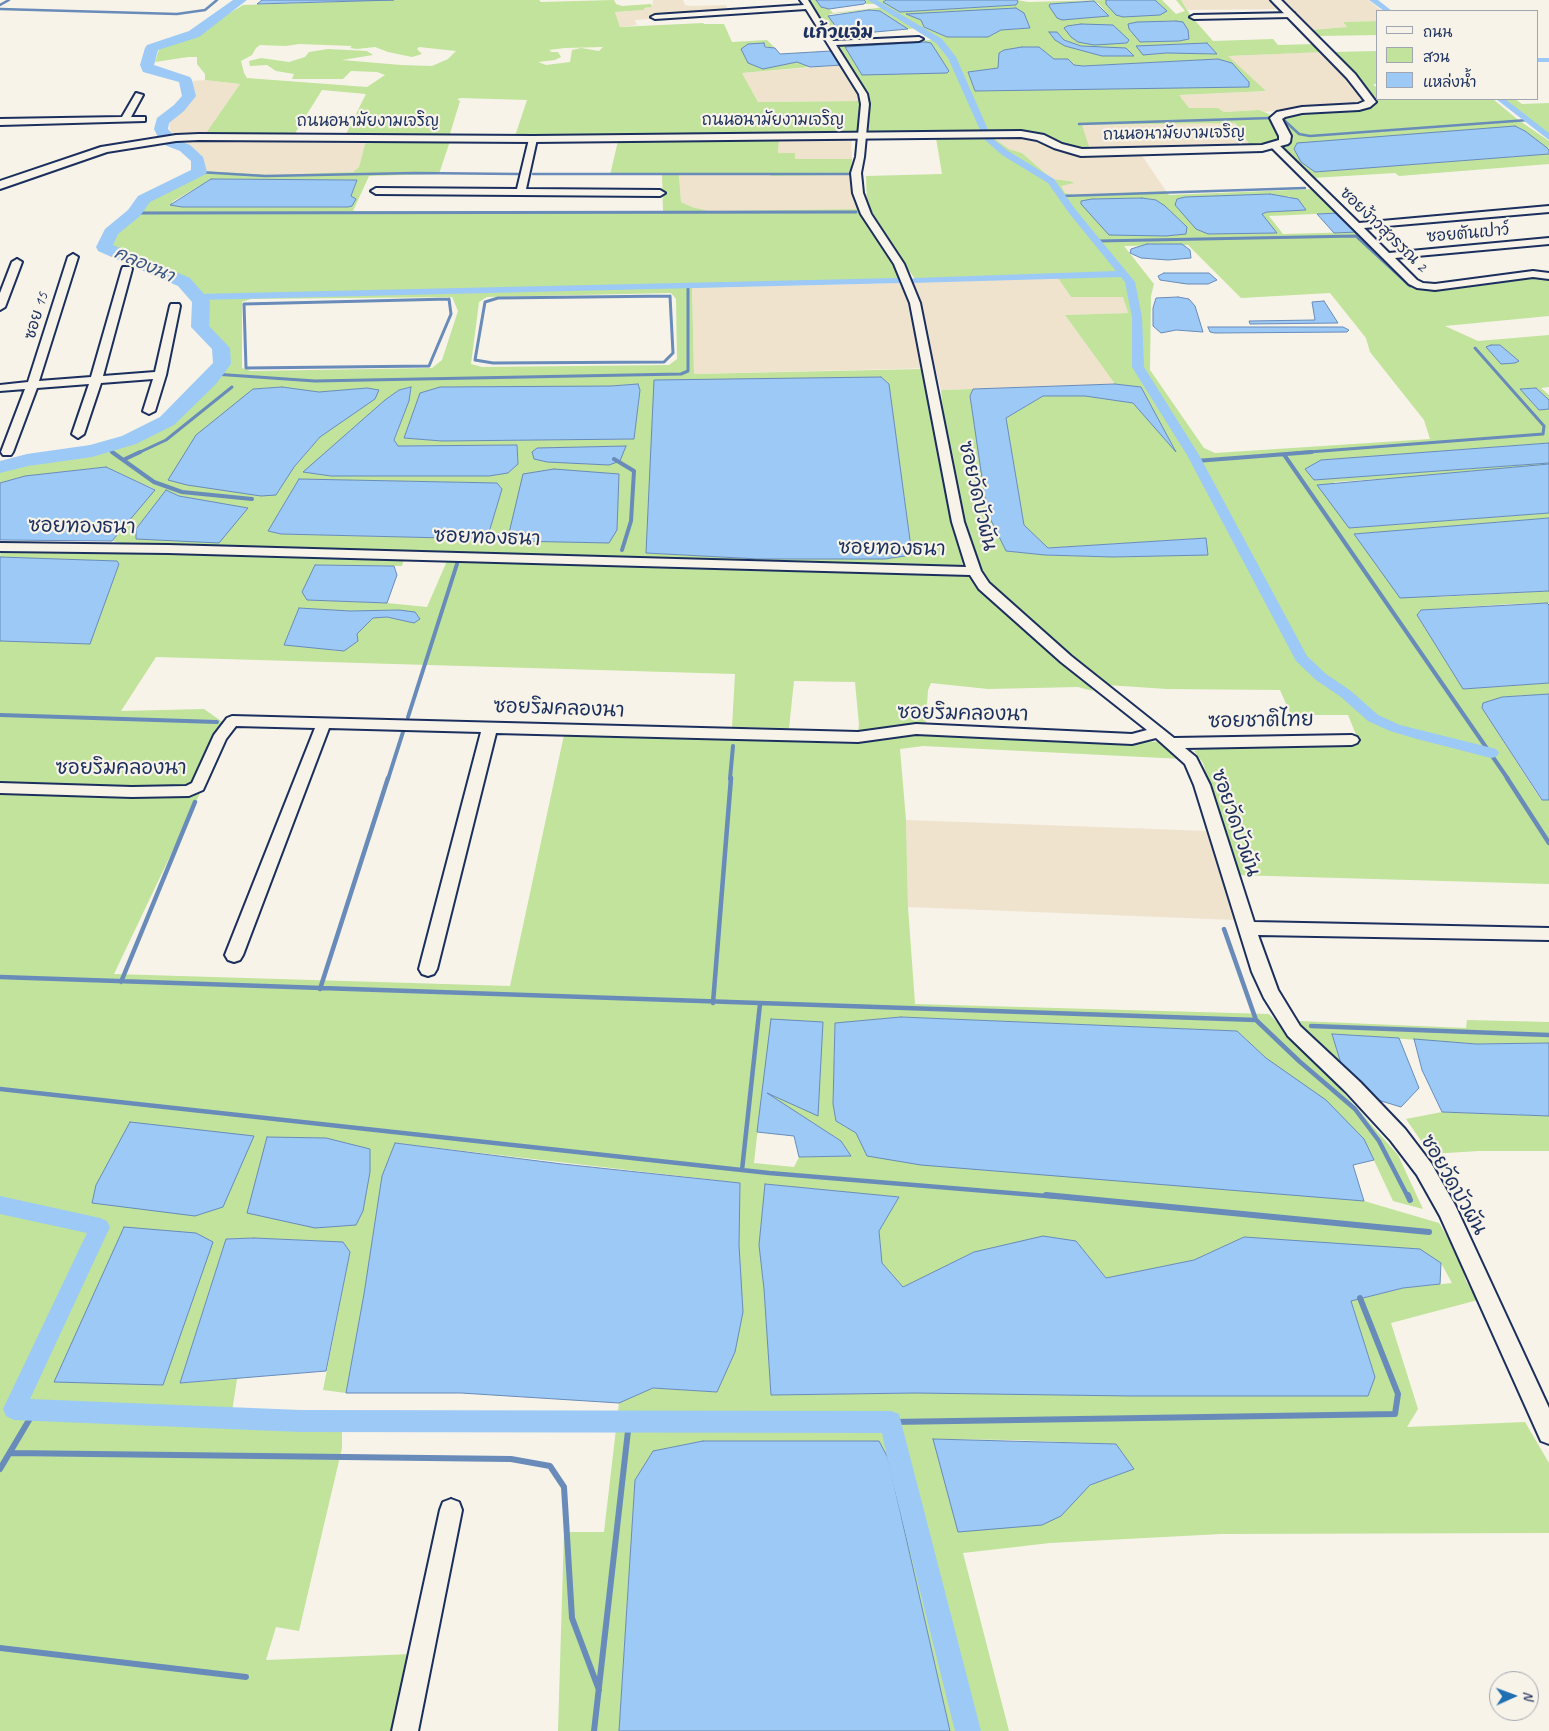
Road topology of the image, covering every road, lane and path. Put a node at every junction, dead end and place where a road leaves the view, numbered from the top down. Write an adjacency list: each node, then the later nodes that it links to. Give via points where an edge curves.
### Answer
1 (1276, 0): 3 (street, ถนนอนามัยงามเจริญ)
2 (807, 3): 4 (street); 7 (street, ซอยวัดบัวผัน)
3 (1291, 14): 5 (street); 14 (street, ถนนอนามัยงามเจริญ, via 1351,76 1371,102 1281,114 1276,118 1285,136 1284,142)
4 (655, 17)
5 (1194, 18)
6 (919, 39): 7 (street)
7 (832, 44): 12 (street, ซอยวัดบัวผัน, via 863,94)
8 (140, 95): 9 (street)
9 (125, 119): 10 (street); 11 (street)
10 (142, 119)
11 (0, 122)
12 (862, 136): 13 (street, ถนนอนามัยงามเจริญ); 14 (street, ถนนอนามัยงามเจริญ, via 1021,134 1040,137 1082,153); 37 (street, ซอยวัดบัวผัน, via 856,174 858,193 866,214 901,268 915,303 958,522)
13 (533, 139): 15 (street, ถนนอนามัยงามเจริญ, via 176,138 105,150); 17 (street)
14 (1275, 146): 20 (street, ซอยง้าวสุวรรณ 2)
15 (0, 185)
16 (376, 192): 17 (street)
17 (521, 192): 18 (street)
18 (660, 193)
19 (1549, 209): 20 (street)
20 (1357, 226): 22 (street, ซอยง้าวสุวรรณ 2)
21 (1549, 241): 22 (street, ซอยตันเปาว์)
22 (1389, 256): 26 (street, ซอยง้าวสุวรรณ 2, via 1414,282 1427,287 1533,274)
23 (72, 257): 31 (street, ซอย 15)
24 (17, 262): 28 (street)
25 (127, 269): 30 (street)
26 (1549, 276)
27 (175, 306): 29 (street)
28 (0, 307)
29 (160, 375): 30 (street); 33 (street)
30 (96, 380): 31 (street); 34 (street)
31 (32, 386): 32 (street); 35 (street, ซอย 15)
32 (0, 388)
33 (149, 411)
34 (78, 434)
35 (7, 452)
36 (0, 547): 37 (street, ซอยทองธนา)
37 (974, 571): 40 (street, ซอยวัดบัวผัน, via 984,586 1024,622)
38 (324, 723): 39 (street, ซอยริมคลองนา); 43 (street, ซอยริมคลองนา, via 232,721 219,738 198,786 190,791); 46 (street)
39 (490, 727): 40 (street, ซอยริมคลองนา, via 858,737 916,730 1132,739); 47 (street)
40 (1157, 731): 42 (street, ซอยวัดบัวผัน)
41 (1352, 740): 42 (street, ซอยชาติไทย)
42 (1170, 743): 44 (street, ซอยวัดบัวผัน, via 1191,761 1202,785)
43 (0, 788)
44 (1247, 928): 45 (street); 48 (street, ซอยวัดบัวผัน, via 1270,992 1294,1031 1373,1108 1424,1169 1448,1211)
45 (1549, 934)
46 (234, 955)
47 (428, 969)
48 (1549, 1433)
49 (451, 1510): 50 (street)
50 (405, 1731)

